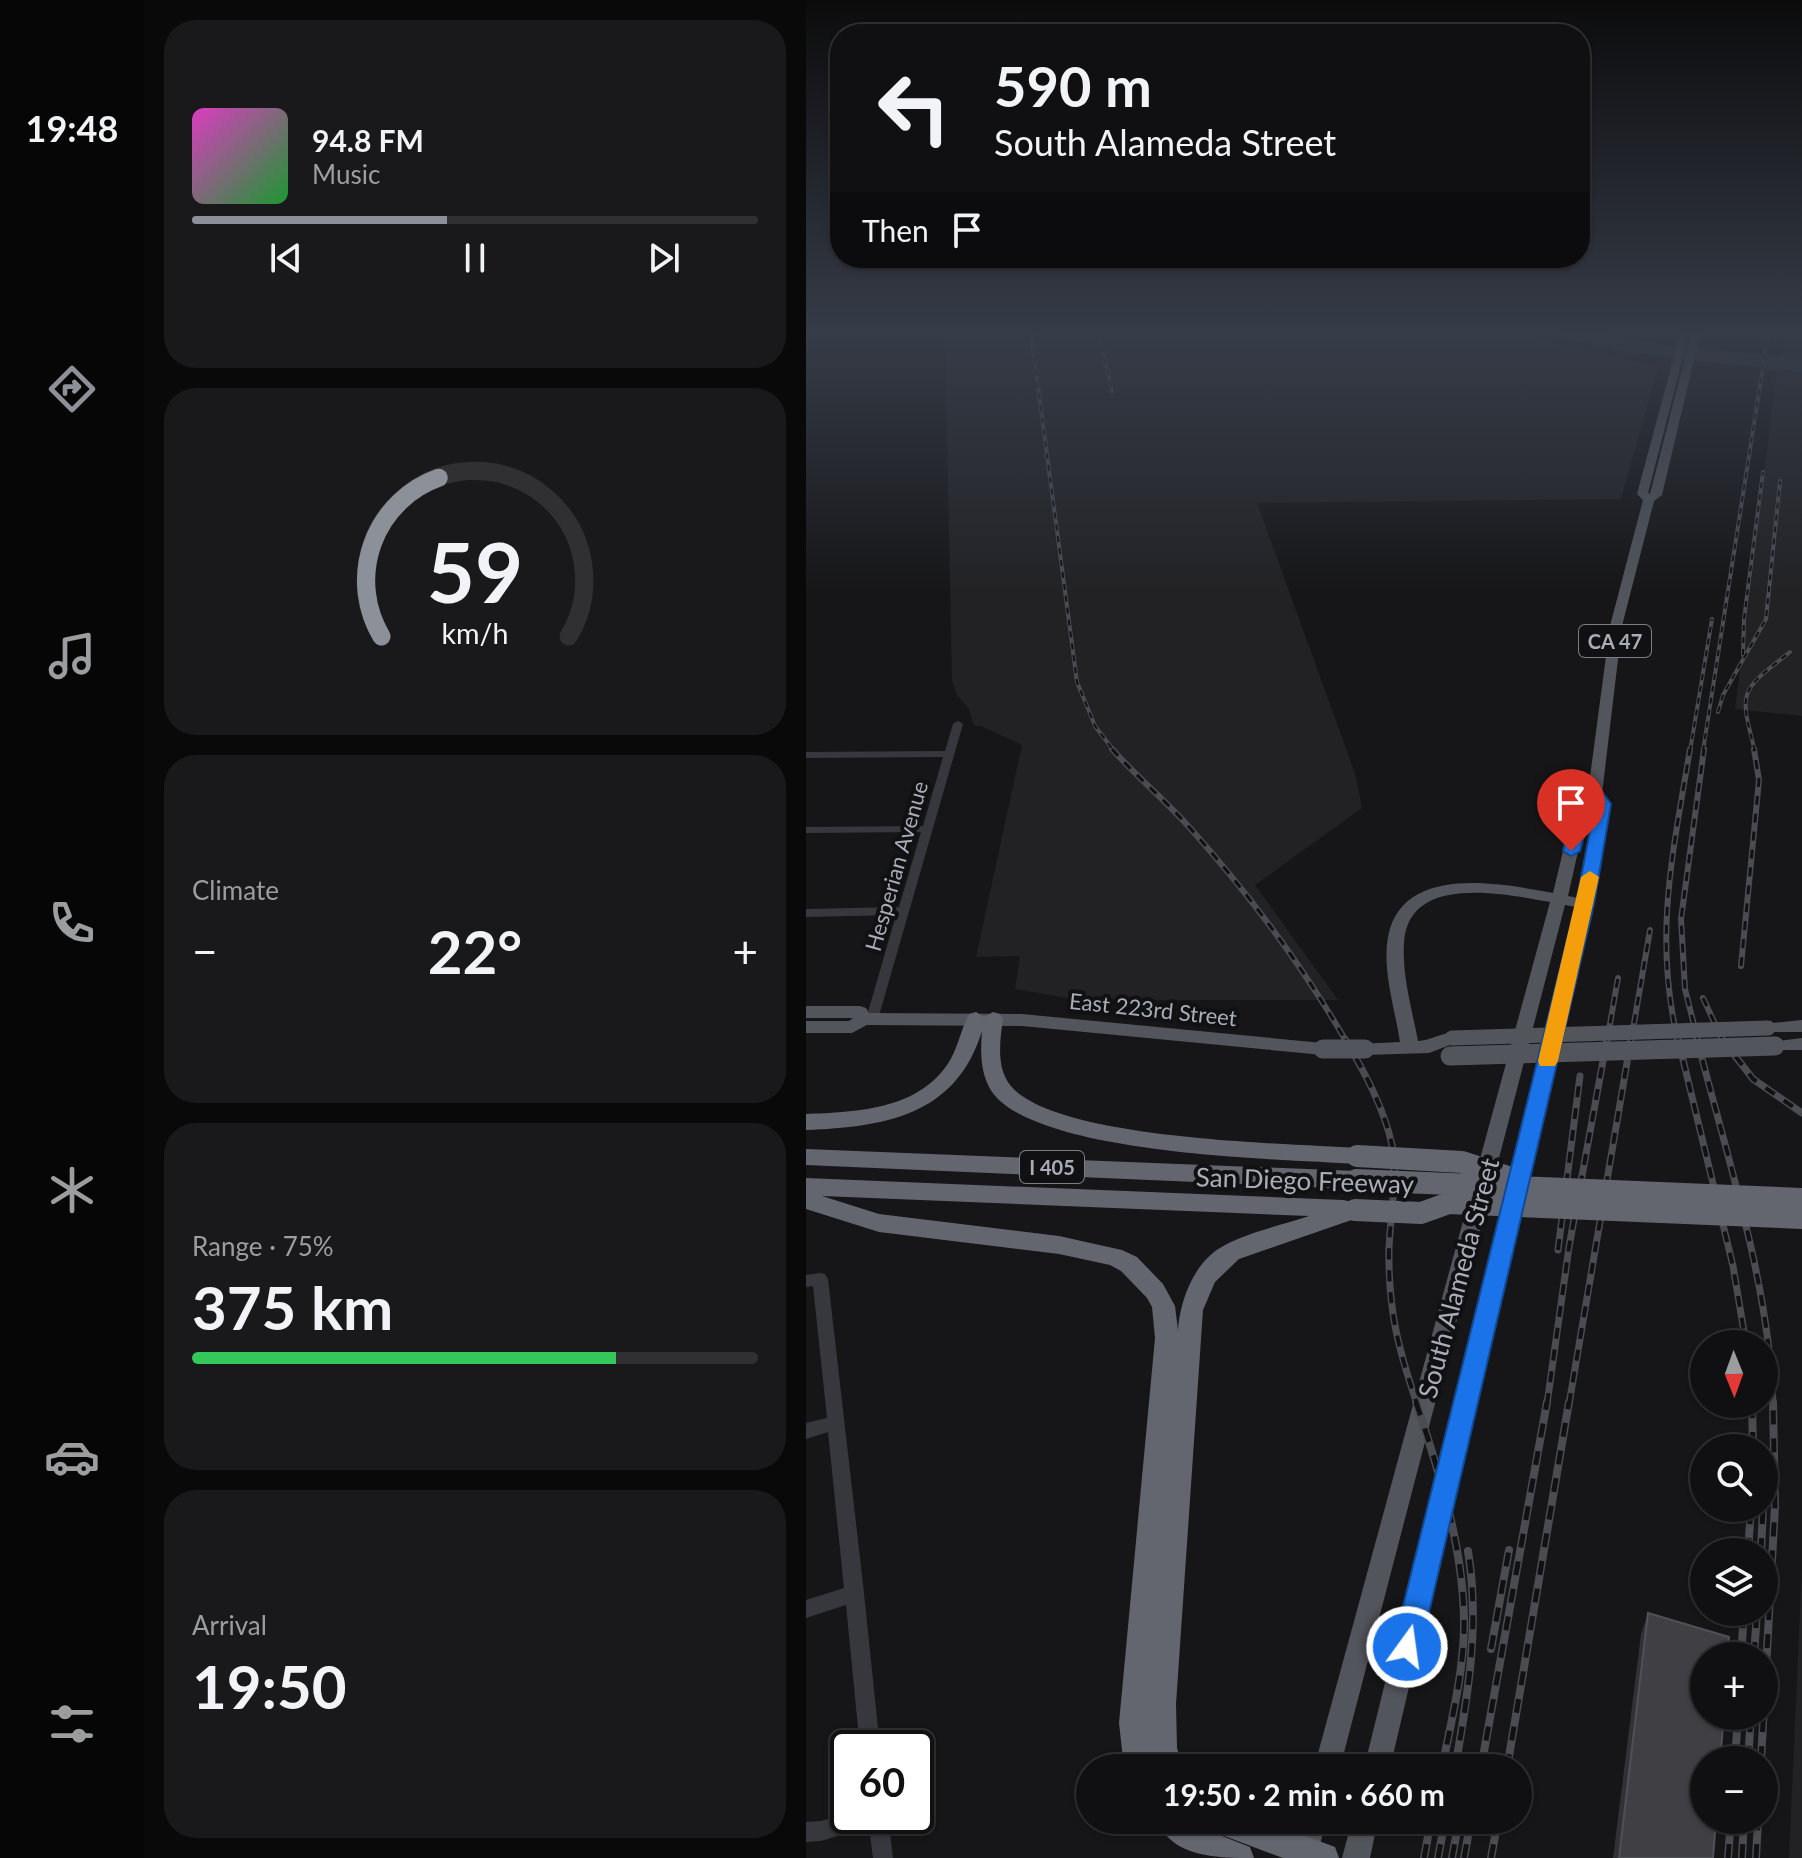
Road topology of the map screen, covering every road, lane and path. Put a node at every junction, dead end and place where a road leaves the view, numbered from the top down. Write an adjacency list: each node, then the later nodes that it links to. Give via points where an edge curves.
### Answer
1 (1672, 421): 5 (main road, South Alameda Street / CA 47, via 1657,495 1649,499 1616,626)
2 (958, 724): 3 (street, Hesperian Avenue)
3 (949, 754): 4 (street); 6 (street, Hesperian Avenue)
4 (806, 755)
5 (1595, 794): 8 (main road, South Alameda Street / CA 47, via 1582,801); 9 (main road, South Alameda Street / CA 47, via 1603,804)
6 (927, 829): 7 (street); 10 (street, Hesperian Avenue)
7 (806, 830)
8 (1559, 899): 9 (main road); 18 (main road, via 1480,887 1437,892 1409,906 1397,927 1396,949); 39 (main road, South Alameda Street / CA 47)
9 (1585, 904): 40 (main road, South Alameda Street / CA 47)
10 (903, 911): 11 (street); 13 (street, Hesperian Avenue)
11 (806, 913)
12 (806, 1012): 13 (main road, via 860,1012)
13 (868, 1019): 14 (main road, East 223rd Street); 16 (main road, via 852,1027)
14 (984, 1019): 18 (main road, East 223rd Street, bridge, via 1323,1049); 20 (highway, via 960,1065 928,1095 873,1119); 23 (highway, bridge, via 994,1077 1014,1101 1044,1117 1156,1139 1462,1162)
15 (1802, 1026): 19 (main road, East 223rd Street, bridge)
16 (806, 1027)
17 (1802, 1044): 19 (main road, East 223rd Street, bridge)
18 (1420, 1047): 19 (main road, East 223rd Street)
19 (1451, 1047)
20 (806, 1122)
21 (806, 1157): 24 (highway, San Diego Freeway / I 405, via 1298,1177 1327,1190)
22 (806, 1187): 24 (highway, San Diego Freeway / I 405, via 1278,1207)
23 (1542, 1188): 24 (highway, San Diego Freeway / I 405, bridge); 25 (highway, San Diego Freeway / I 405, bridge)
24 (1356, 1194): 27 (highway); 28 (highway, San Diego Freeway / I 405, bridge); 38 (highway, via 1231,1252 1206,1276 1191,1310 1162,1704)
25 (1802, 1199)
26 (806, 1200): 37 (highway, via 879,1223 1092,1250 1129,1264 1155,1291 1163,1306 1167,1338 1133,1723)
27 (1802, 1210)
28 (1421, 1213): 29 (highway, bridge, via 1449,1203); 30 (highway, San Diego Freeway / I 405)
29 (1802, 1218)
30 (1802, 1229)
31 (813, 1280): 32 (street)
32 (834, 1423): 33 (street); 34 (street)
33 (806, 1431)
34 (855, 1593): 35 (street); 36 (street)
35 (806, 1609)
36 (868, 1730)
37 (1137, 1754)
38 (1164, 1754)
39 (1331, 1754)
40 (1380, 1754)
41 (830, 1828): 42 (street)
42 (806, 1832)
43 (880, 1834): 49 (street)
44 (1187, 1834): 50 (highway)
45 (1256, 1834): 48 (highway)
46 (1312, 1834): 48 (main road)
47 (1362, 1834): 51 (main road)
48 (1310, 1856)
49 (883, 1858)
50 (1239, 1858)
51 (1356, 1858)

